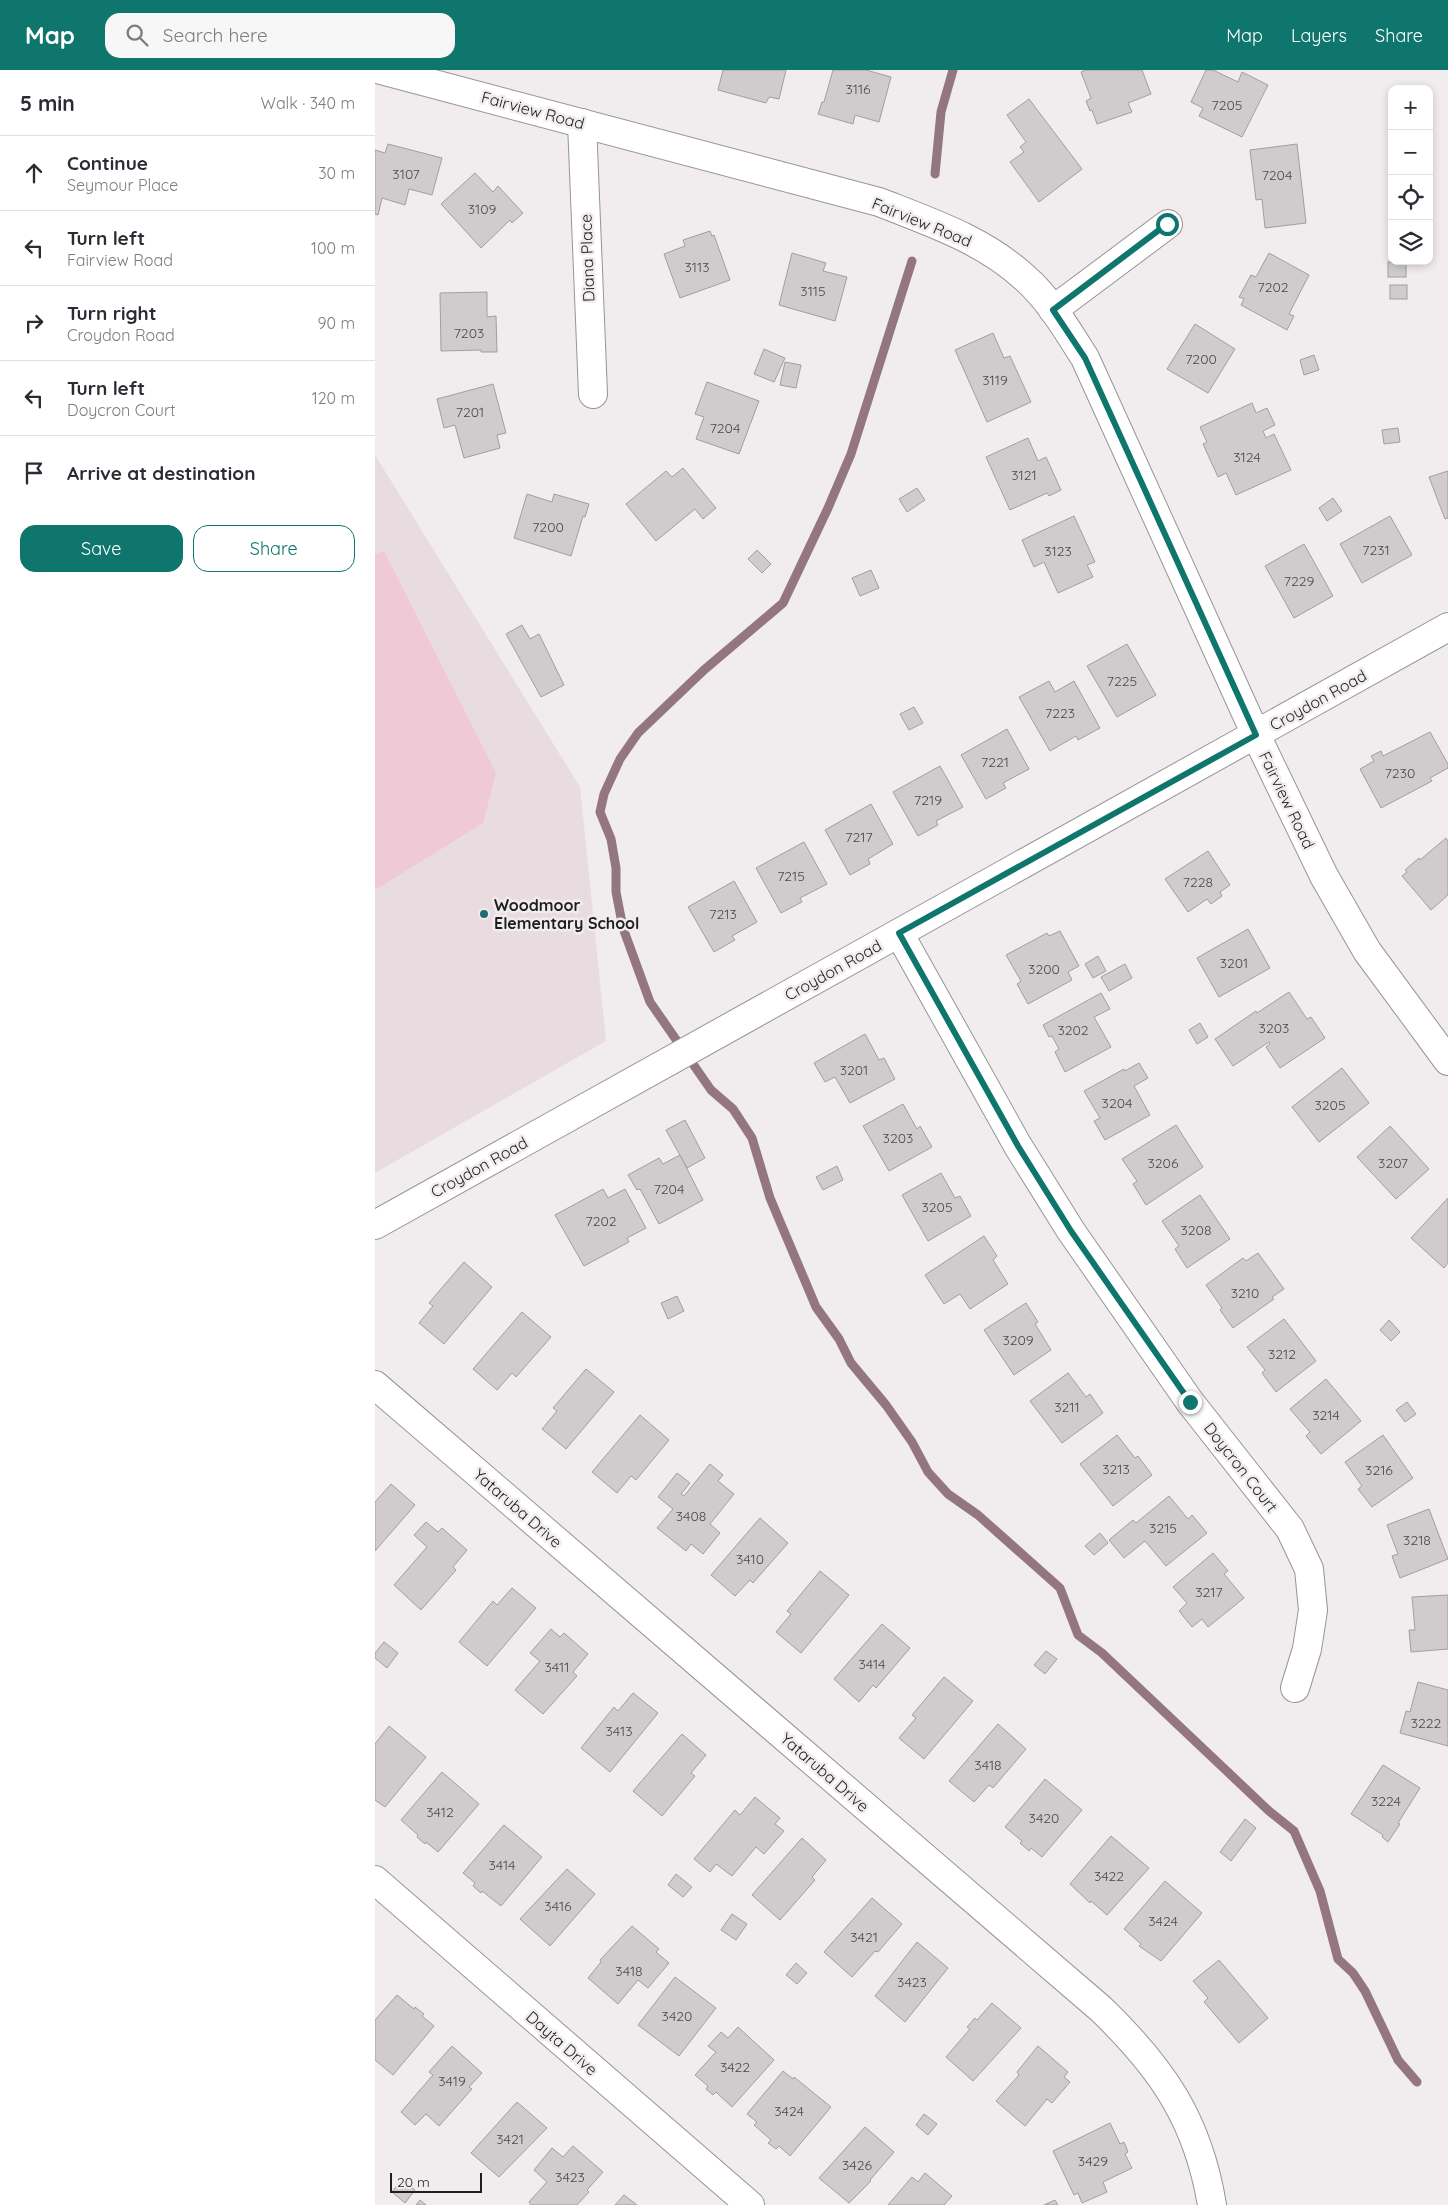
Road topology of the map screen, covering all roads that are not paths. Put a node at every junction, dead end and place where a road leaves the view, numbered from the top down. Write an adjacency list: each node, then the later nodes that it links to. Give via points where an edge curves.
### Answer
1 (381, 70): 2 (street, Fairview Road)
2 (582, 123): 4 (street, Fairview Road, via 879,202 943,227 987,249 1025,278); 5 (street, Diana Place)
3 (1167, 224): 4 (street)
4 (1053, 310): 7 (street, Fairview Road, via 1085,358)
5 (593, 394)
6 (1448, 627): 7 (street, Croydon Road)
7 (1256, 735): 8 (street, Croydon Road); 9 (street, Fairview Road, via 1324,876 1367,951)
8 (899, 933): 10 (street, Croydon Road); 12 (street, Doycron Court, via 1018,1146 1071,1231 1190,1402 1290,1529 1309,1569 1313,1610 1307,1650)
9 (1448, 1061)
10 (375, 1226)
11 (375, 1385): 15 (street, Yataruba Drive, via 1132,2039 1164,2078 1187,2119 1207,2173)
12 (1295, 1688)
13 (375, 1880): 14 (street, Dayta Drive)
14 (750, 2205)
15 (1212, 2205)

